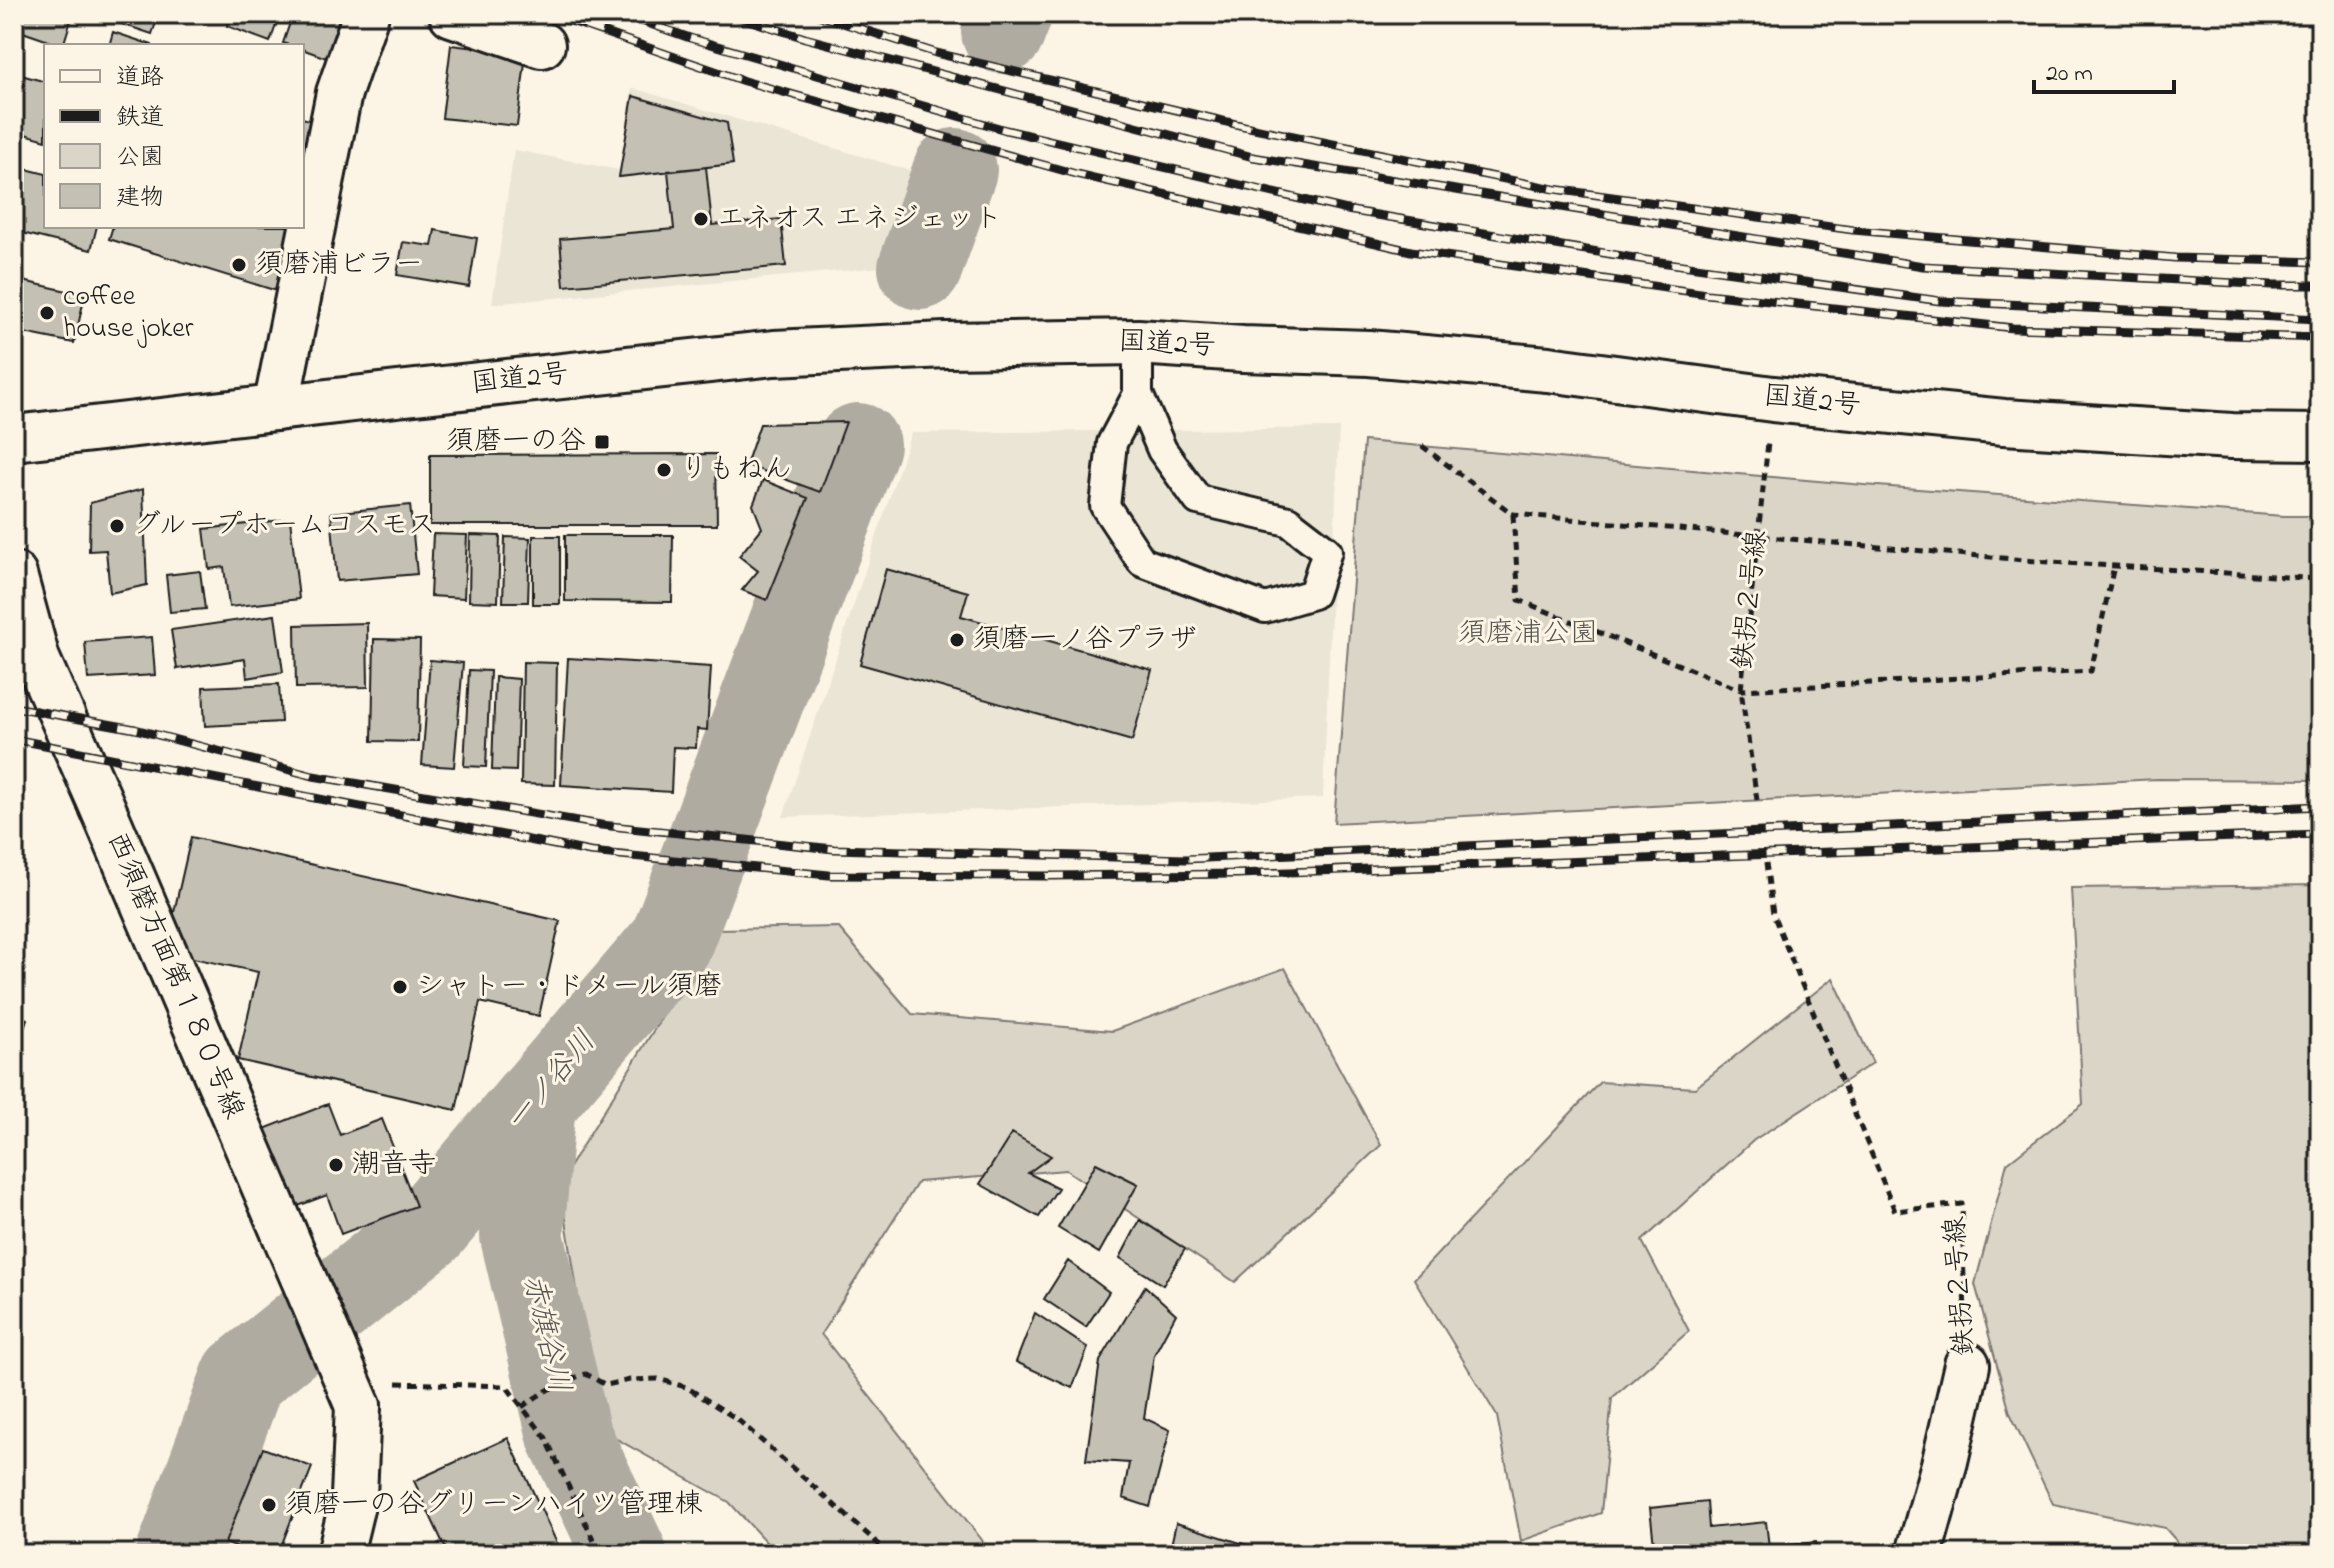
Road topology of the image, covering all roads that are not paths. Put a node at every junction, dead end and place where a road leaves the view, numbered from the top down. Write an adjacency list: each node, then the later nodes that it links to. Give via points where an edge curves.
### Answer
1 (366, 14): 6 (main road, via 339,93)
2 (452, 14): 3 (main road)
3 (542, 45)
4 (1138, 342): 5 (lane); 6 (main road, 国道2号, via 774,353); 7 (main road, 国道2号, via 1548,369 2004,422)
5 (1138, 394): 5 (lane, via 1162,450 1198,500 1288,521 1327,551 1313,594 1265,608 1142,562 1105,506 1112,443)
6 (276, 408): 8 (main road, 国道2号)
7 (2320, 437)
8 (14, 438)
9 (14, 575): 11 (main road, 西須磨方面第１８０号線, via 37,659 357,1404 354,1496)
10 (1967, 1365): 12 (main road, 鉄拐２号線)
11 (340, 1554)
12 (1919, 1554)

